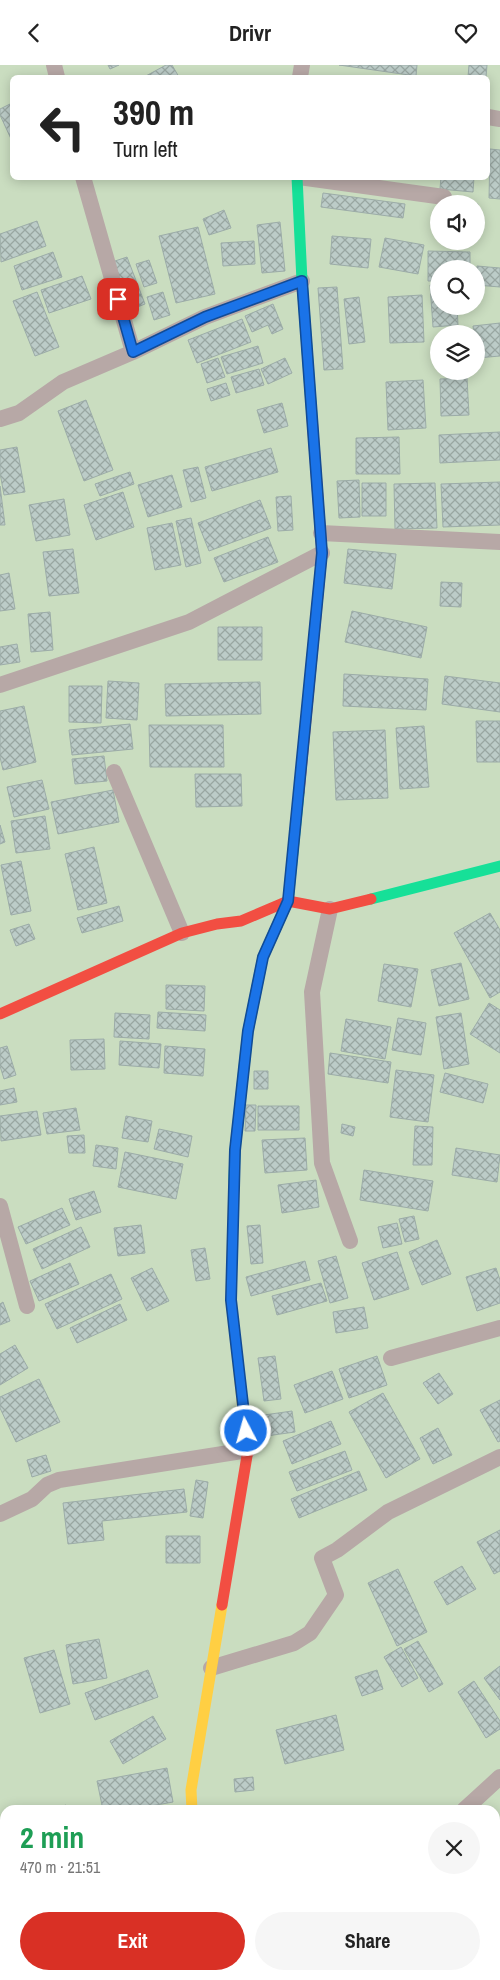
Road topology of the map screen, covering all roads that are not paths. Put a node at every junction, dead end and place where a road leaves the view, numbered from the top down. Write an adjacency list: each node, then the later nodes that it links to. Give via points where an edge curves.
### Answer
1 (84, 180): 6 (street)
2 (298, 180): 5 (street)
3 (320, 180): 4 (street)
4 (430, 195)
5 (302, 281): 6 (street, via 205,317); 8 (street)
6 (133, 352): 7 (street, via 63,382 19,413)
7 (0, 419)
8 (321, 533): 9 (street); 10 (street)
9 (500, 542)
10 (322, 553): 11 (street, via 189,622); 14 (street)
11 (0, 685)
12 (114, 772): 16 (street)
13 (500, 866): 15 (street)
14 (288, 901): 15 (street); 16 (street, via 241,921); 23 (street, via 263,957 248,1031 235,1150 231,1300)
15 (330, 909): 19 (street, via 312,992 322,1163)
16 (182, 933): 17 (street)
17 (0, 1013)
18 (0, 1206): 20 (street)
19 (350, 1241)
20 (27, 1306)
21 (500, 1328): 22 (street)
22 (391, 1358)
23 (248, 1450): 25 (street, via 58,1480 32,1499); 26 (street)
24 (500, 1457): 26 (street, via 388,1512 322,1558 336,1595 310,1633 294,1643)
25 (0, 1514)
26 (211, 1668): 28 (street, via 191,1791)
27 (500, 1777): 29 (street)
28 (192, 1805)
29 (469, 1805)

